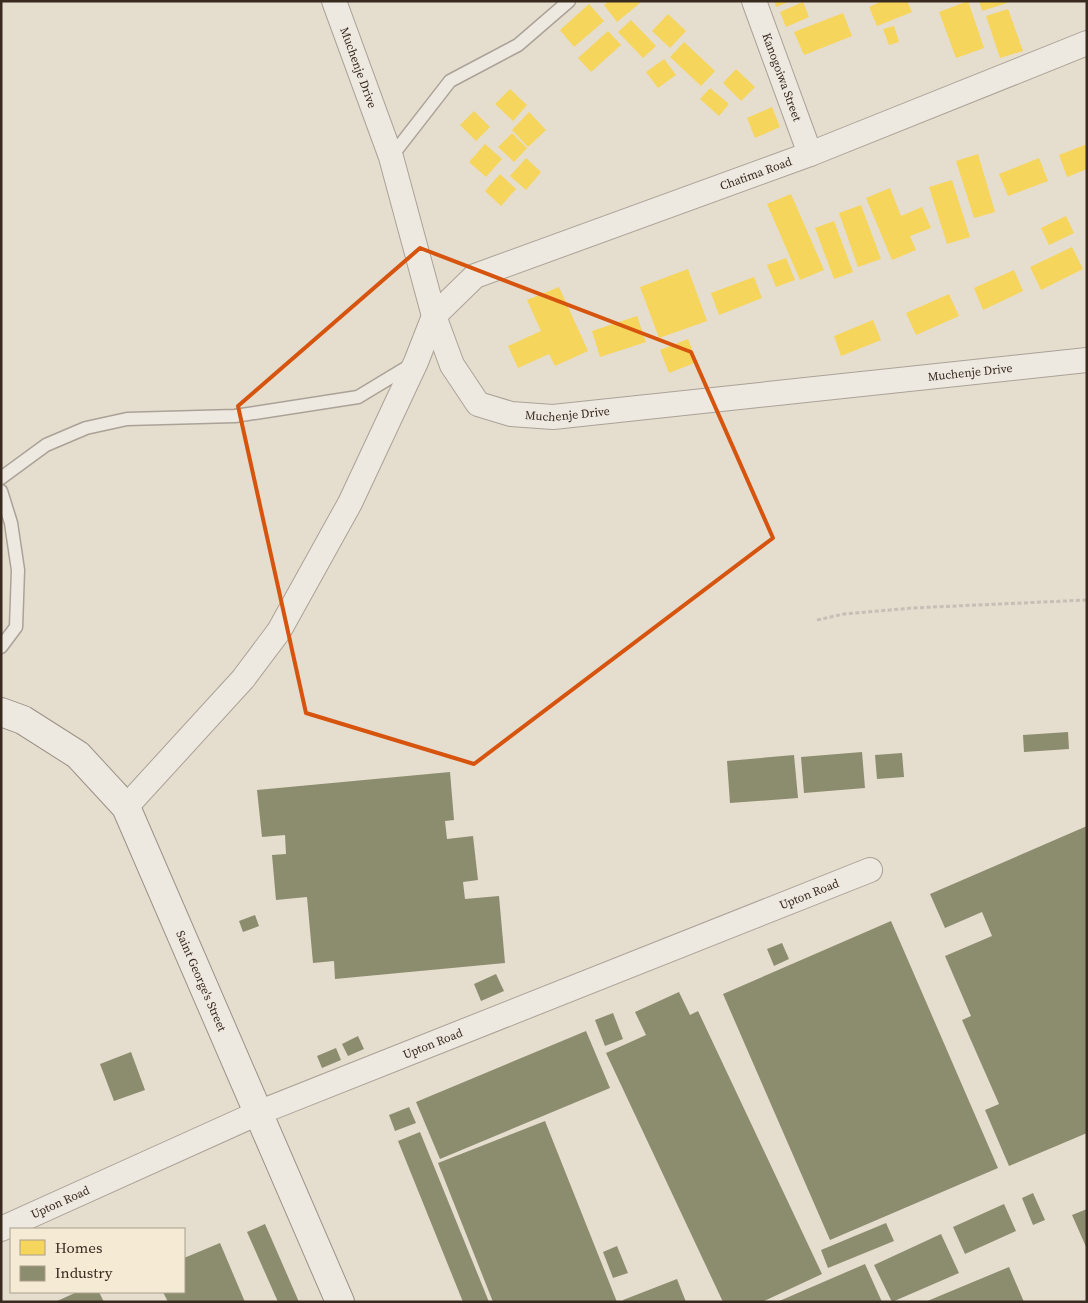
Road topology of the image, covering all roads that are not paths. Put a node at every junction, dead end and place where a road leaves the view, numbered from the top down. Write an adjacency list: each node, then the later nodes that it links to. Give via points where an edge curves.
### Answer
1 (334, 1): 6 (street, Muchenje Drive)
2 (569, 1): 6 (lane, via 518,45 450,82)
3 (754, 1): 5 (street, Kanogoiwa Street)
4 (1087, 43): 5 (street, Chatima Road)
5 (810, 154): 7 (street, Chatima Road, via 475,276)
6 (391, 157): 7 (street, Muchenje Drive)
7 (434, 316): 8 (street, Muchenje Drive, via 452,365 478,404 511,414 553,417); 9 (street)
8 (1087, 360)
9 (416, 362): 10 (lane, via 358,397 236,416 127,419 86,428 46,445); 14 (street, via 350,503 279,631 243,679)
10 (1, 478)
11 (1, 492): 12 (lane, via 11,523 18,570 16,627)
12 (1, 647)
13 (1, 712): 14 (main road, Saint George's Street, via 23,720 78,755)
14 (126, 807): 16 (main road, Saint George's Street)
15 (870, 870): 16 (street, Upton Road)
16 (258, 1113): 17 (street, Upton Road); 18 (main road, Saint George's Street)
17 (1, 1229)
18 (340, 1302)

